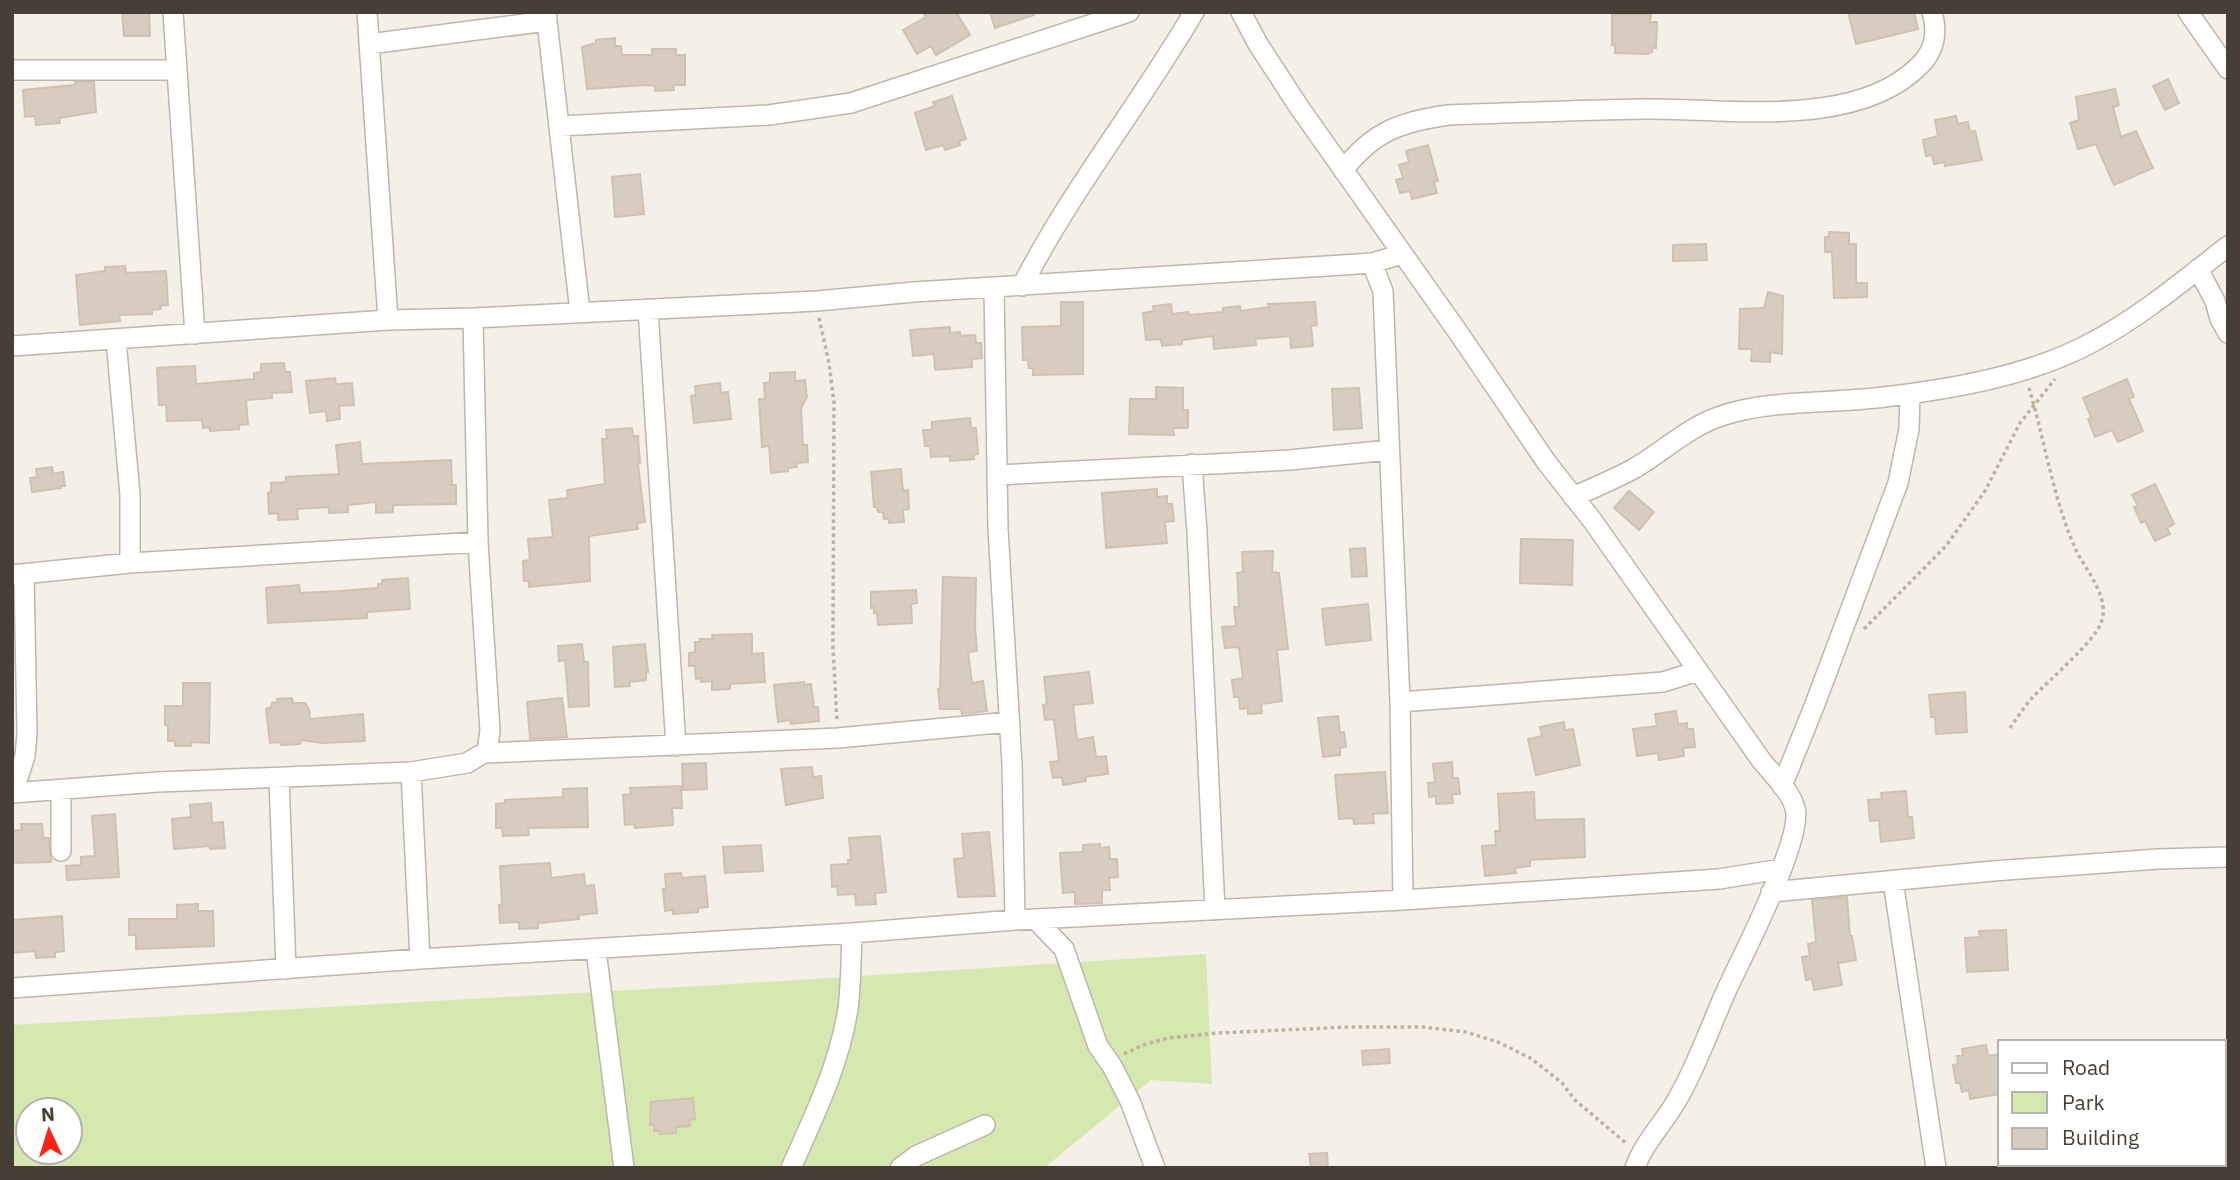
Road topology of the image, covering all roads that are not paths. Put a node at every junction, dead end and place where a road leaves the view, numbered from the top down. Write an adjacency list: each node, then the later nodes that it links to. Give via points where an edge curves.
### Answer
1 (173, 12): 12 (street)
2 (367, 12): 9 (street)
3 (1129, 12): 13 (street, via 851,103 769,115)
4 (1194, 12): 19 (street, via 1042,246)
5 (1241, 12): 14 (street)
6 (1931, 12): 14 (street, via 1936,30 1928,57 1911,74 1864,99 1765,113 1670,109 1418,119 1367,143)
7 (2188, 12): 10 (street)
8 (547, 17): 9 (street); 13 (street)
9 (369, 44): 24 (street)
10 (2228, 69)
11 (12, 70): 12 (street)
12 (175, 70): 26 (street)
13 (560, 126): 22 (street)
14 (1343, 170): 16 (street)
15 (2228, 246): 18 (street)
16 (1402, 254): 17 (street); 33 (street)
17 (1372, 263): 19 (street); 30 (street, via 1383,291)
18 (2198, 270): 25 (street); 29 (street, via 2142,312 2057,359)
19 (1022, 286): 20 (street)
20 (994, 288): 21 (street); 32 (street)
21 (648, 309): 22 (street); 40 (street)
22 (580, 312): 23 (street)
23 (473, 318): 24 (street); 34 (street)
24 (388, 320): 26 (street)
25 (2228, 333)
26 (195, 334): 27 (street)
27 (116, 340): 28 (street); 35 (street, via 130,495)
28 (12, 346)
29 (1910, 394): 33 (street, via 1783,405 1722,416 1674,440 1636,467); 44 (street, via 1909,429 1898,483)
30 (1388, 450): 31 (street); 38 (street)
31 (1192, 464): 32 (street); 53 (street)
32 (997, 475): 39 (street)
33 (1573, 497): 37 (street)
34 (478, 542): 35 (street); 41 (street, via 490,731)
35 (130, 563): 36 (street)
36 (18, 575): 46 (street, via 27,734 26,756)
37 (1698, 671): 38 (street, via 1663,682); 44 (street)
38 (1400, 702): 52 (street)
39 (1009, 722): 40 (street, via 838,738); 54 (street)
40 (676, 746): 41 (street)
41 (484, 753): 42 (street, via 467,763)
42 (411, 772): 43 (street); 57 (street)
43 (279, 778): 45 (street); 58 (street)
44 (1782, 786): 49 (street, via 1796,808 1797,822)
45 (61, 790): 46 (street); 47 (street)
46 (13, 793)
47 (61, 851)
48 (2228, 857): 50 (street)
49 (1780, 869): 51 (street); 52 (street, via 1719,879)
50 (1893, 881): 51 (street); 67 (street)
51 (1771, 892): 61 (street, via 1677,1100)
52 (1404, 900): 53 (street)
53 (1215, 910): 54 (street)
54 (1025, 919): 55 (street); 65 (street, via 1064,949 1098,1046 1130,1101)
55 (852, 933): 56 (street); 63 (street, via 848,1009 839,1047 829,1083)
56 (596, 950): 57 (street); 62 (street)
57 (420, 959): 58 (street)
58 (286, 969): 59 (street)
59 (12, 988)
60 (985, 1125): 64 (street)
61 (1637, 1161): 66 (street)
62 (624, 1168)
63 (791, 1168)
64 (900, 1168)
65 (1155, 1168)
66 (1656, 1168)
67 (1936, 1168)

